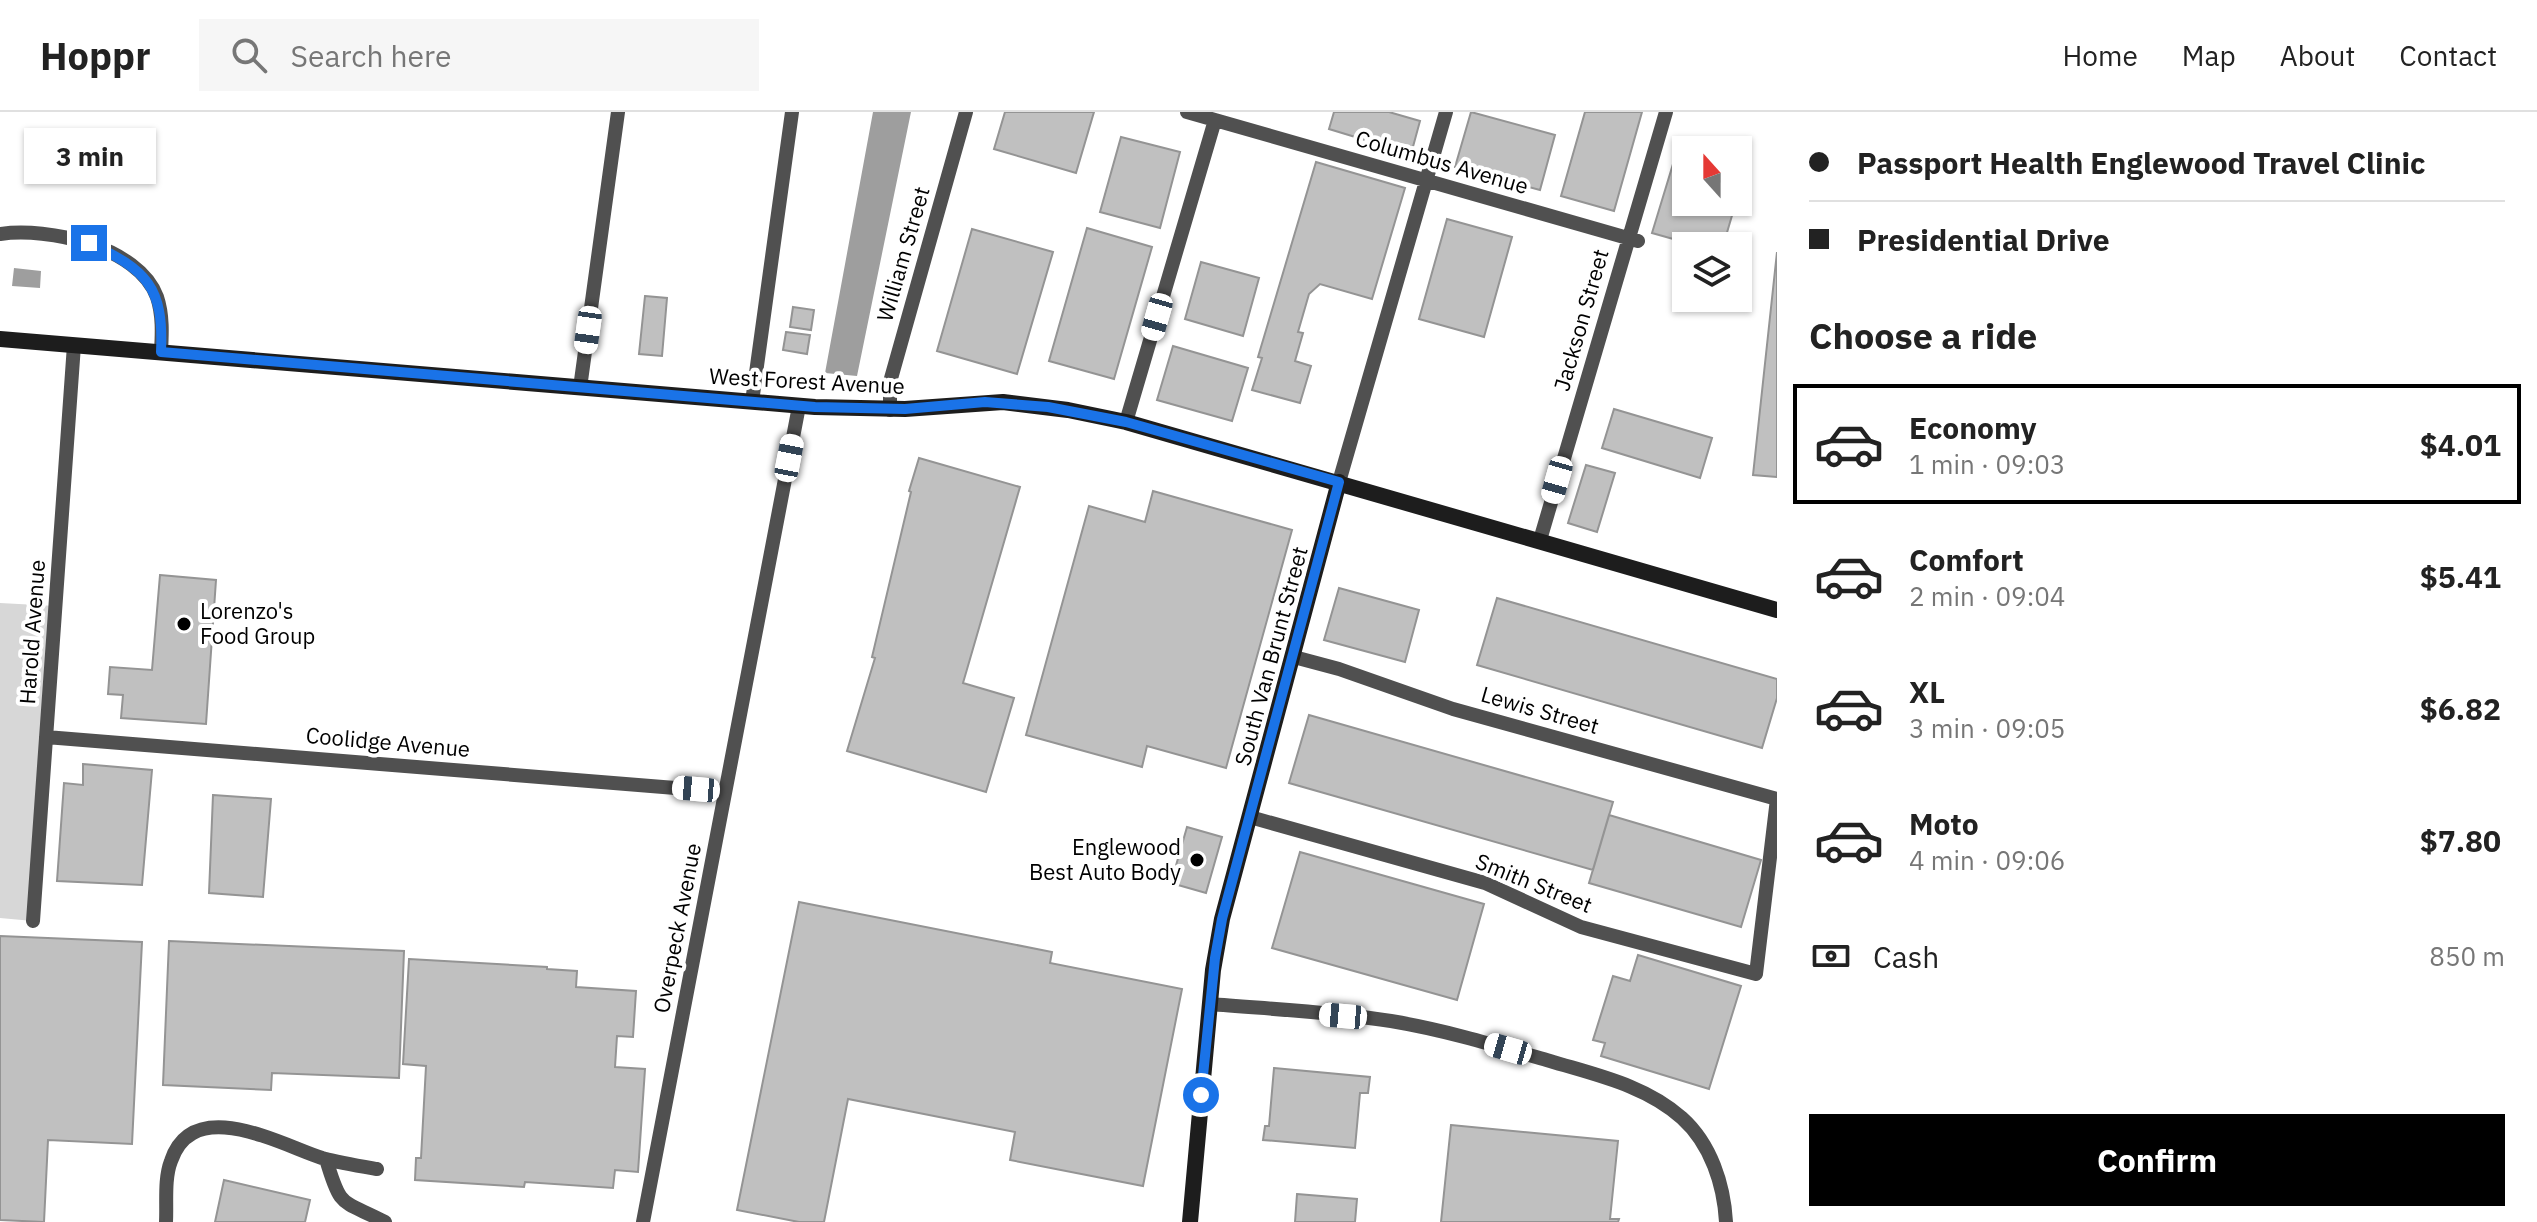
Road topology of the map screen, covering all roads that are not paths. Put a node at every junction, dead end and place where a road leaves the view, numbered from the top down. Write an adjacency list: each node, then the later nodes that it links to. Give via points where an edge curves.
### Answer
1 (618, 112): 14 (street)
2 (792, 112): 15 (street)
3 (966, 112): 17 (street, William Street, via 890,382)
4 (1187, 112): 7 (street, Columbus Avenue)
5 (1446, 112): 8 (street, South Van Brunt Street)
6 (1666, 112): 10 (street, Jackson Street)
7 (1215, 120): 8 (street, Columbus Avenue); 18 (street)
8 (1426, 180): 10 (street, Columbus Avenue); 19 (street, South Van Brunt Street)
9 (0, 234): 13 (street, via 79,239 135,269 157,298)
10 (1633, 240): 20 (street, Jackson Street)
11 (0, 339): 12 (street, West Forest Avenue)
12 (74, 345): 13 (street, West Forest Avenue); 23 (street, Harold Avenue)
13 (161, 352): 14 (street, West Forest Avenue)
14 (580, 388): 15 (street, West Forest Avenue)
15 (752, 402): 16 (street, West Forest Avenue)
16 (807, 406): 17 (street, West Forest Avenue); 24 (street, Overpeck Avenue)
17 (890, 410): 18 (street, West Forest Avenue, via 1003,402)
18 (1126, 422): 19 (street, West Forest Avenue)
19 (1339, 482): 20 (street, West Forest Avenue); 22 (street, South Van Brunt Street)
20 (1540, 540): 21 (street, West Forest Avenue)
21 (1777, 610)
22 (1294, 657): 25 (street, Lewis Street, via 1453,709); 26 (street, South Van Brunt Street)
23 (46, 737): 24 (street, Coolidge Avenue); 27 (street, Harold Avenue)
24 (725, 792): 33 (street, Overpeck Avenue)
25 (1777, 799): 26 (street, Smith Street, via 1756,974 1581,927 1485,883)
26 (1250, 817): 28 (street, South Van Brunt Street, via 1222,919)
27 (33, 921)
28 (1210, 1004): 34 (street, South Van Brunt Street); 35 (street, via 1367,1018 1448,1032 1627,1084 1665,1104 1694,1131 1715,1167)
29 (326, 1159): 30 (street); 31 (street, via 237,1128 201,1129 180,1145 171,1161); 32 (street, via 340,1198)
30 (377, 1169)
31 (166, 1222)
32 (385, 1222)
33 (643, 1222)
34 (1190, 1222)
35 (1726, 1222)

